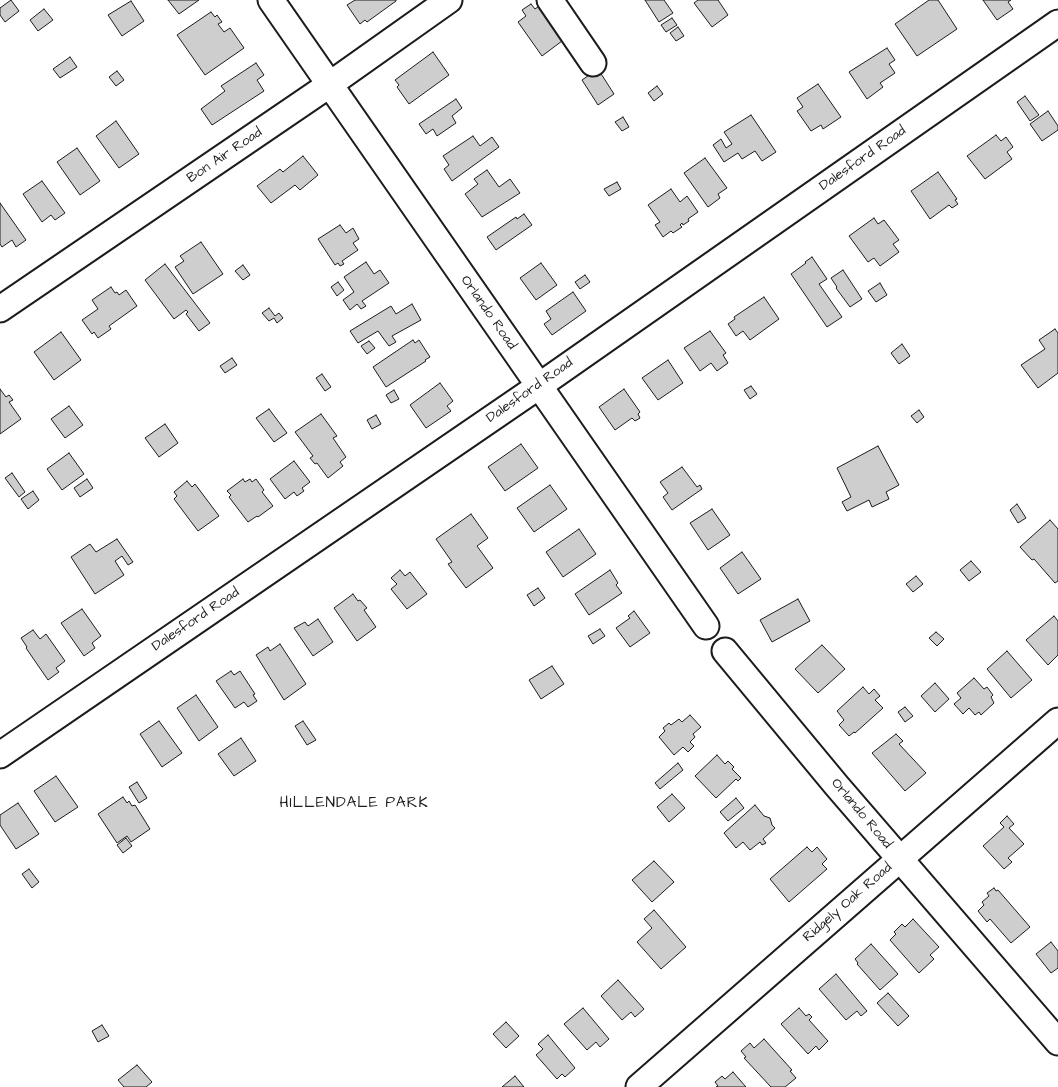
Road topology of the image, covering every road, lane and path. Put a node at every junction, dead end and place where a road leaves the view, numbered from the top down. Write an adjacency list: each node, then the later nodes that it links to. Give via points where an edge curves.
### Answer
1 (270, 0): 6 (street, Orlando Road)
2 (449, 0): 6 (street, Bon Air Road)
3 (550, 0): 5 (street)
4 (1058, 23): 8 (street, Dalesford Road)
5 (593, 63)
6 (329, 85): 7 (street, Bon Air Road); 8 (street, Orlando Road)
7 (0, 309)
8 (539, 386): 9 (street, Orlando Road); 12 (street, Dalesford Road)
9 (706, 626)
10 (725, 651): 13 (street, Orlando Road)
11 (1058, 721): 13 (street, Ridgely Oak Road)
12 (0, 755)
13 (899, 859): 14 (street, Orlando Road); 15 (street, Ridgely Oak Road)
14 (1058, 1042)
15 (639, 1087)

